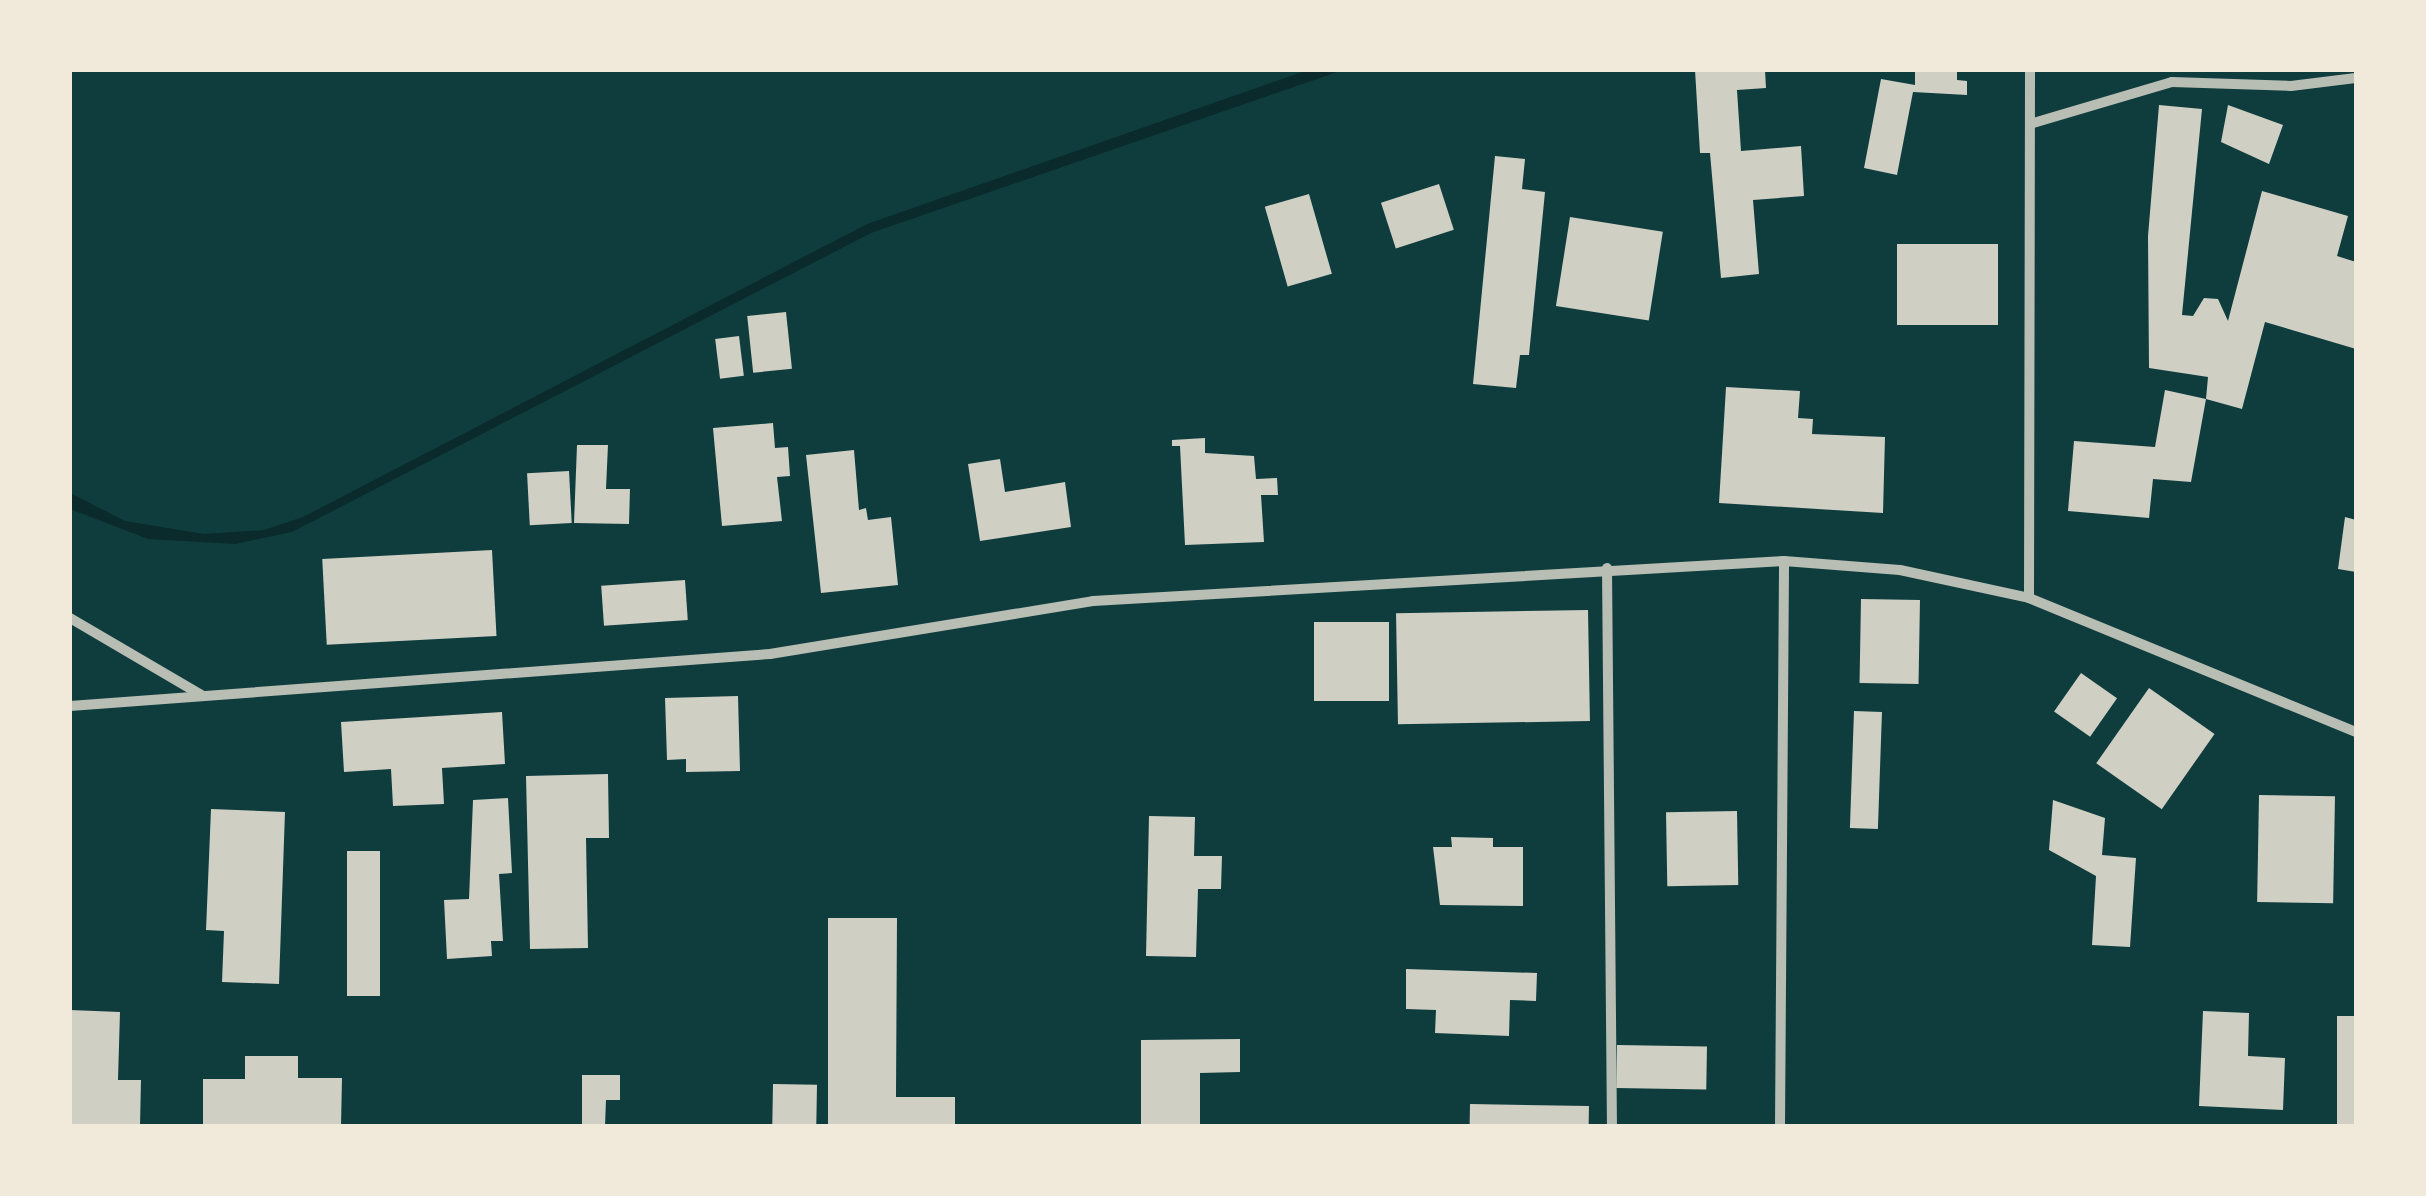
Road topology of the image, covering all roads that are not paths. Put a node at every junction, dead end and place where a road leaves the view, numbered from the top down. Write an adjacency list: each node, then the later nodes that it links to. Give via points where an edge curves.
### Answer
1 (2030, 70): 3 (street)
2 (2356, 78): 3 (street, via 2291,86 2172,82)
3 (2030, 124): 6 (street)
4 (1784, 561): 5 (street); 6 (street, via 1900,570); 12 (street)
5 (1607, 568): 8 (street, via 1092,601 770,654); 11 (street)
6 (2029, 598): 10 (street)
7 (70, 618): 8 (street)
8 (202, 696): 9 (street)
9 (70, 706)
10 (2356, 732)
11 (1612, 1126)
12 (1780, 1126)

